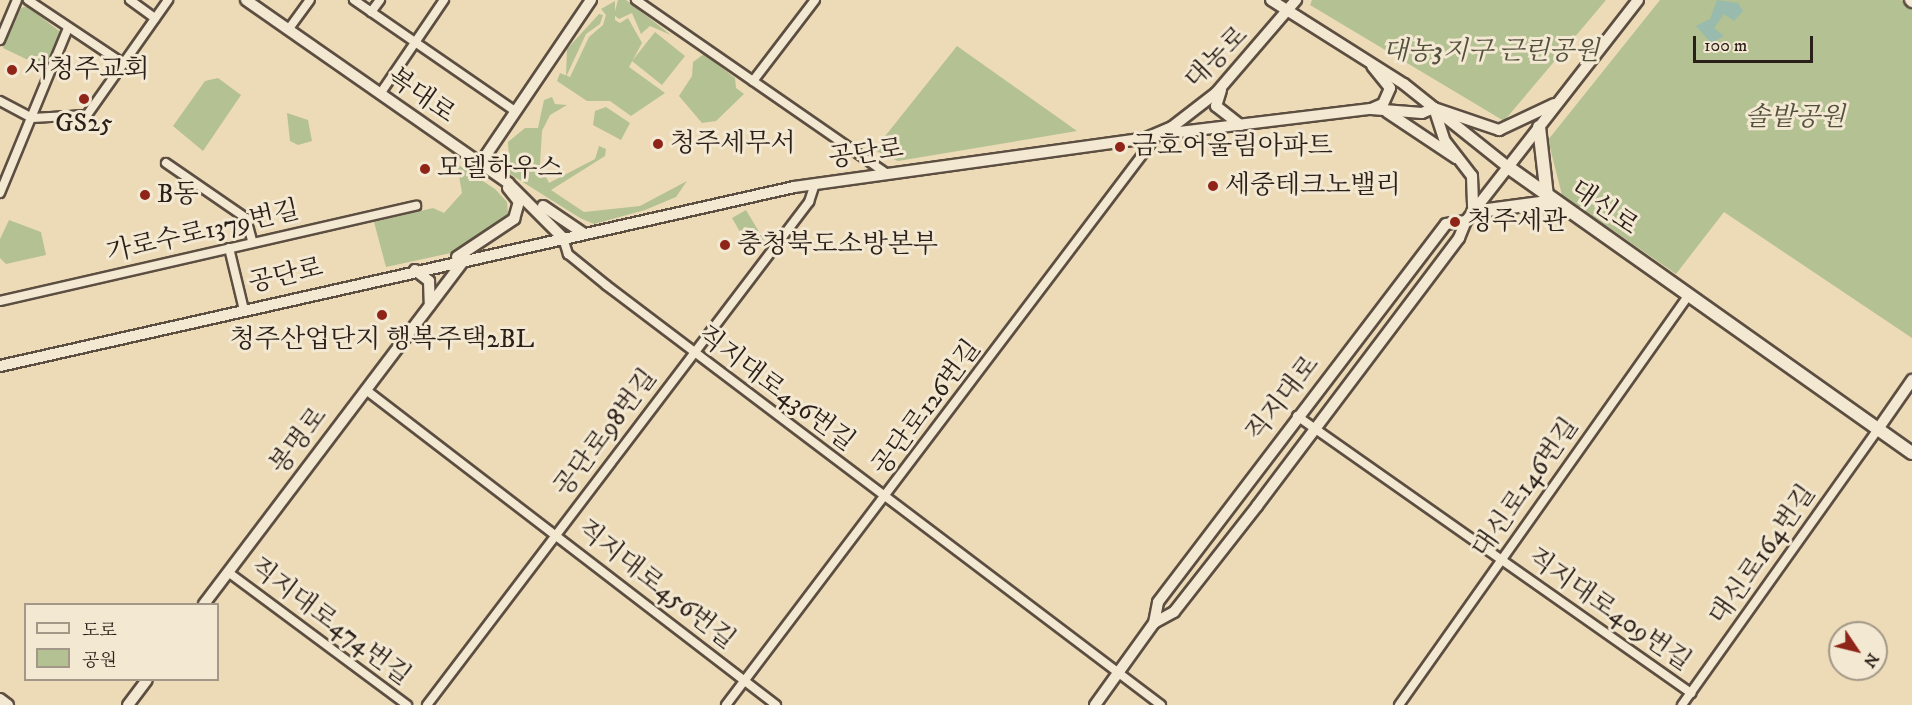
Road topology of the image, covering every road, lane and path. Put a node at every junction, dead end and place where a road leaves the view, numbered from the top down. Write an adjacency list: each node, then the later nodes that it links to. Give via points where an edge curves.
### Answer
1 (17, 0): 21 (street)
2 (28, 0): 19 (street)
3 (130, 0): 18 (street)
4 (168, 0): 18 (street)
5 (246, 0): 20 (street, 복대로)
6 (310, 0): 20 (street)
7 (354, 0): 17 (street)
8 (380, 0): 17 (street)
9 (444, 0): 22 (street)
10 (636, 0): 25 (street)
11 (815, 0): 25 (street)
12 (1271, 0): 16 (street, 대신로)
13 (1296, 0): 16 (street, 대농로)
14 (1638, 0): 28 (street, 직지대로)
15 (587, 1): 32 (street)
16 (1289, 11): 23 (street, 대신로); 26 (street, 대농로)
17 (371, 12): 22 (street)
18 (155, 18): 24 (street)
19 (68, 28): 24 (street); 34 (street)
20 (288, 30): 27 (street, 복대로)
21 (0, 40)
22 (416, 43): 27 (street); 32 (street)
23 (1365, 56): 30 (street, 대신로); 31 (street, via 1390,88 1383,104)
24 (124, 64): 34 (street, via 87,115)
25 (753, 81): 42 (street)
26 (1222, 88): 35 (street, via 1216,106); 37 (street, 대농로)
27 (380, 94): 39 (street, 복대로)
28 (1560, 100): 30 (street, via 1499,130); 36 (street, 직지대로)
29 (0, 101): 34 (street)
30 (1434, 108): 33 (street, via 1422,113); 40 (street, via 1445,141); 41 (street, 대신로)
31 (1371, 109): 33 (street, 공단로); 35 (street, 공단로)
32 (515, 111): 39 (street)
33 (1386, 112): 40 (street)
34 (32, 118): 45 (street)
35 (1240, 125): 37 (street, 공단로)
36 (1539, 127): 41 (street, 직지대로); 46 (main road)
37 (1158, 135): 42 (street, 공단로); 68 (street, 공단로126번길)
38 (166, 162): 51 (street, via 246,218)
39 (480, 164): 43 (street, 복대로)
40 (1466, 165): 48 (street, via 1474,183)
41 (1508, 168): 46 (main road, 대신로); 48 (street, 직지대로)
42 (886, 173): 44 (street, 공단로)
43 (505, 180): 49 (street); 50 (street, 복대로); 54 (street, via 519,202 514,219)
44 (814, 184): 49 (street, 공단로); 60 (street, 공단로98번길, via 809,202)
45 (0, 193)
46 (1551, 198): 48 (main road); 56 (main road, 대신로)
47 (416, 206): 51 (street, 가로수로1379번길)
48 (1469, 216): 64 (street, 직지대로, via 1446,224); 65 (street, 직지대로, via 1459,238)
49 (583, 233): 50 (street, 공단로)
50 (563, 238): 53 (street, 공단로); 60 (street, 직지대로436번길, via 568,254)
51 (252, 241): 52 (street, 가로수로1379번길)
52 (229, 248): 57 (street, 가로수로1379번길); 59 (street)
53 (465, 259): 54 (street, 공단로); 58 (street, 봉명로)
54 (448, 262): 55 (street, 공단로)
55 (416, 270): 58 (street, via 429,281); 59 (street, 공단로)
56 (1688, 296): 66 (main road, 대신로); 70 (street, 대신로146번길)
57 (0, 301)
58 (430, 305): 63 (street, 봉명로)
59 (244, 310): 61 (street, 공단로)
60 (693, 353): 68 (street, 직지대로436번길); 69 (street, 공단로98번길)
61 (0, 366)
62 (1912, 380): 66 (street)
63 (366, 390): 69 (street, 직지대로456번길); 71 (street, 봉명로)
64 (1297, 416): 65 (street, 직지대로409번길); 73 (street, 직지대로, via 1158,602)
65 (1314, 428): 70 (street, 직지대로409번길); 73 (street, 직지대로, via 1173,612)
66 (1878, 429): 67 (main road, 대신로); 77 (street, 대신로164번길)
67 (1912, 453)
68 (884, 498): 74 (street, 직지대로436번길); 75 (street, 공단로126번길)
69 (556, 534): 75 (street, 직지대로456번길); 82 (street, 공단로98번길)
70 (1501, 560): 77 (street, 직지대로409번길); 87 (street, 대신로146번길)
71 (228, 572): 72 (street, 봉명로); 81 (street, 직지대로474번길)
72 (205, 603)
73 (1154, 623): 74 (street, 직지대로)
74 (1118, 672): 85 (street, 직지대로); 86 (street, 직지대로436번길)
75 (744, 680): 83 (street, 공단로126번길); 84 (street, 직지대로456번길)
76 (146, 681): 80 (street)
77 (1691, 693): 88 (street, 대신로164번길)
78 (0, 699): 79 (street)
79 (8, 705)
80 (128, 705)
81 (407, 705)
82 (427, 705)
83 (726, 705)
84 (776, 705)
85 (1095, 705)
86 (1161, 705)
87 (1399, 705)
88 (1682, 705)

